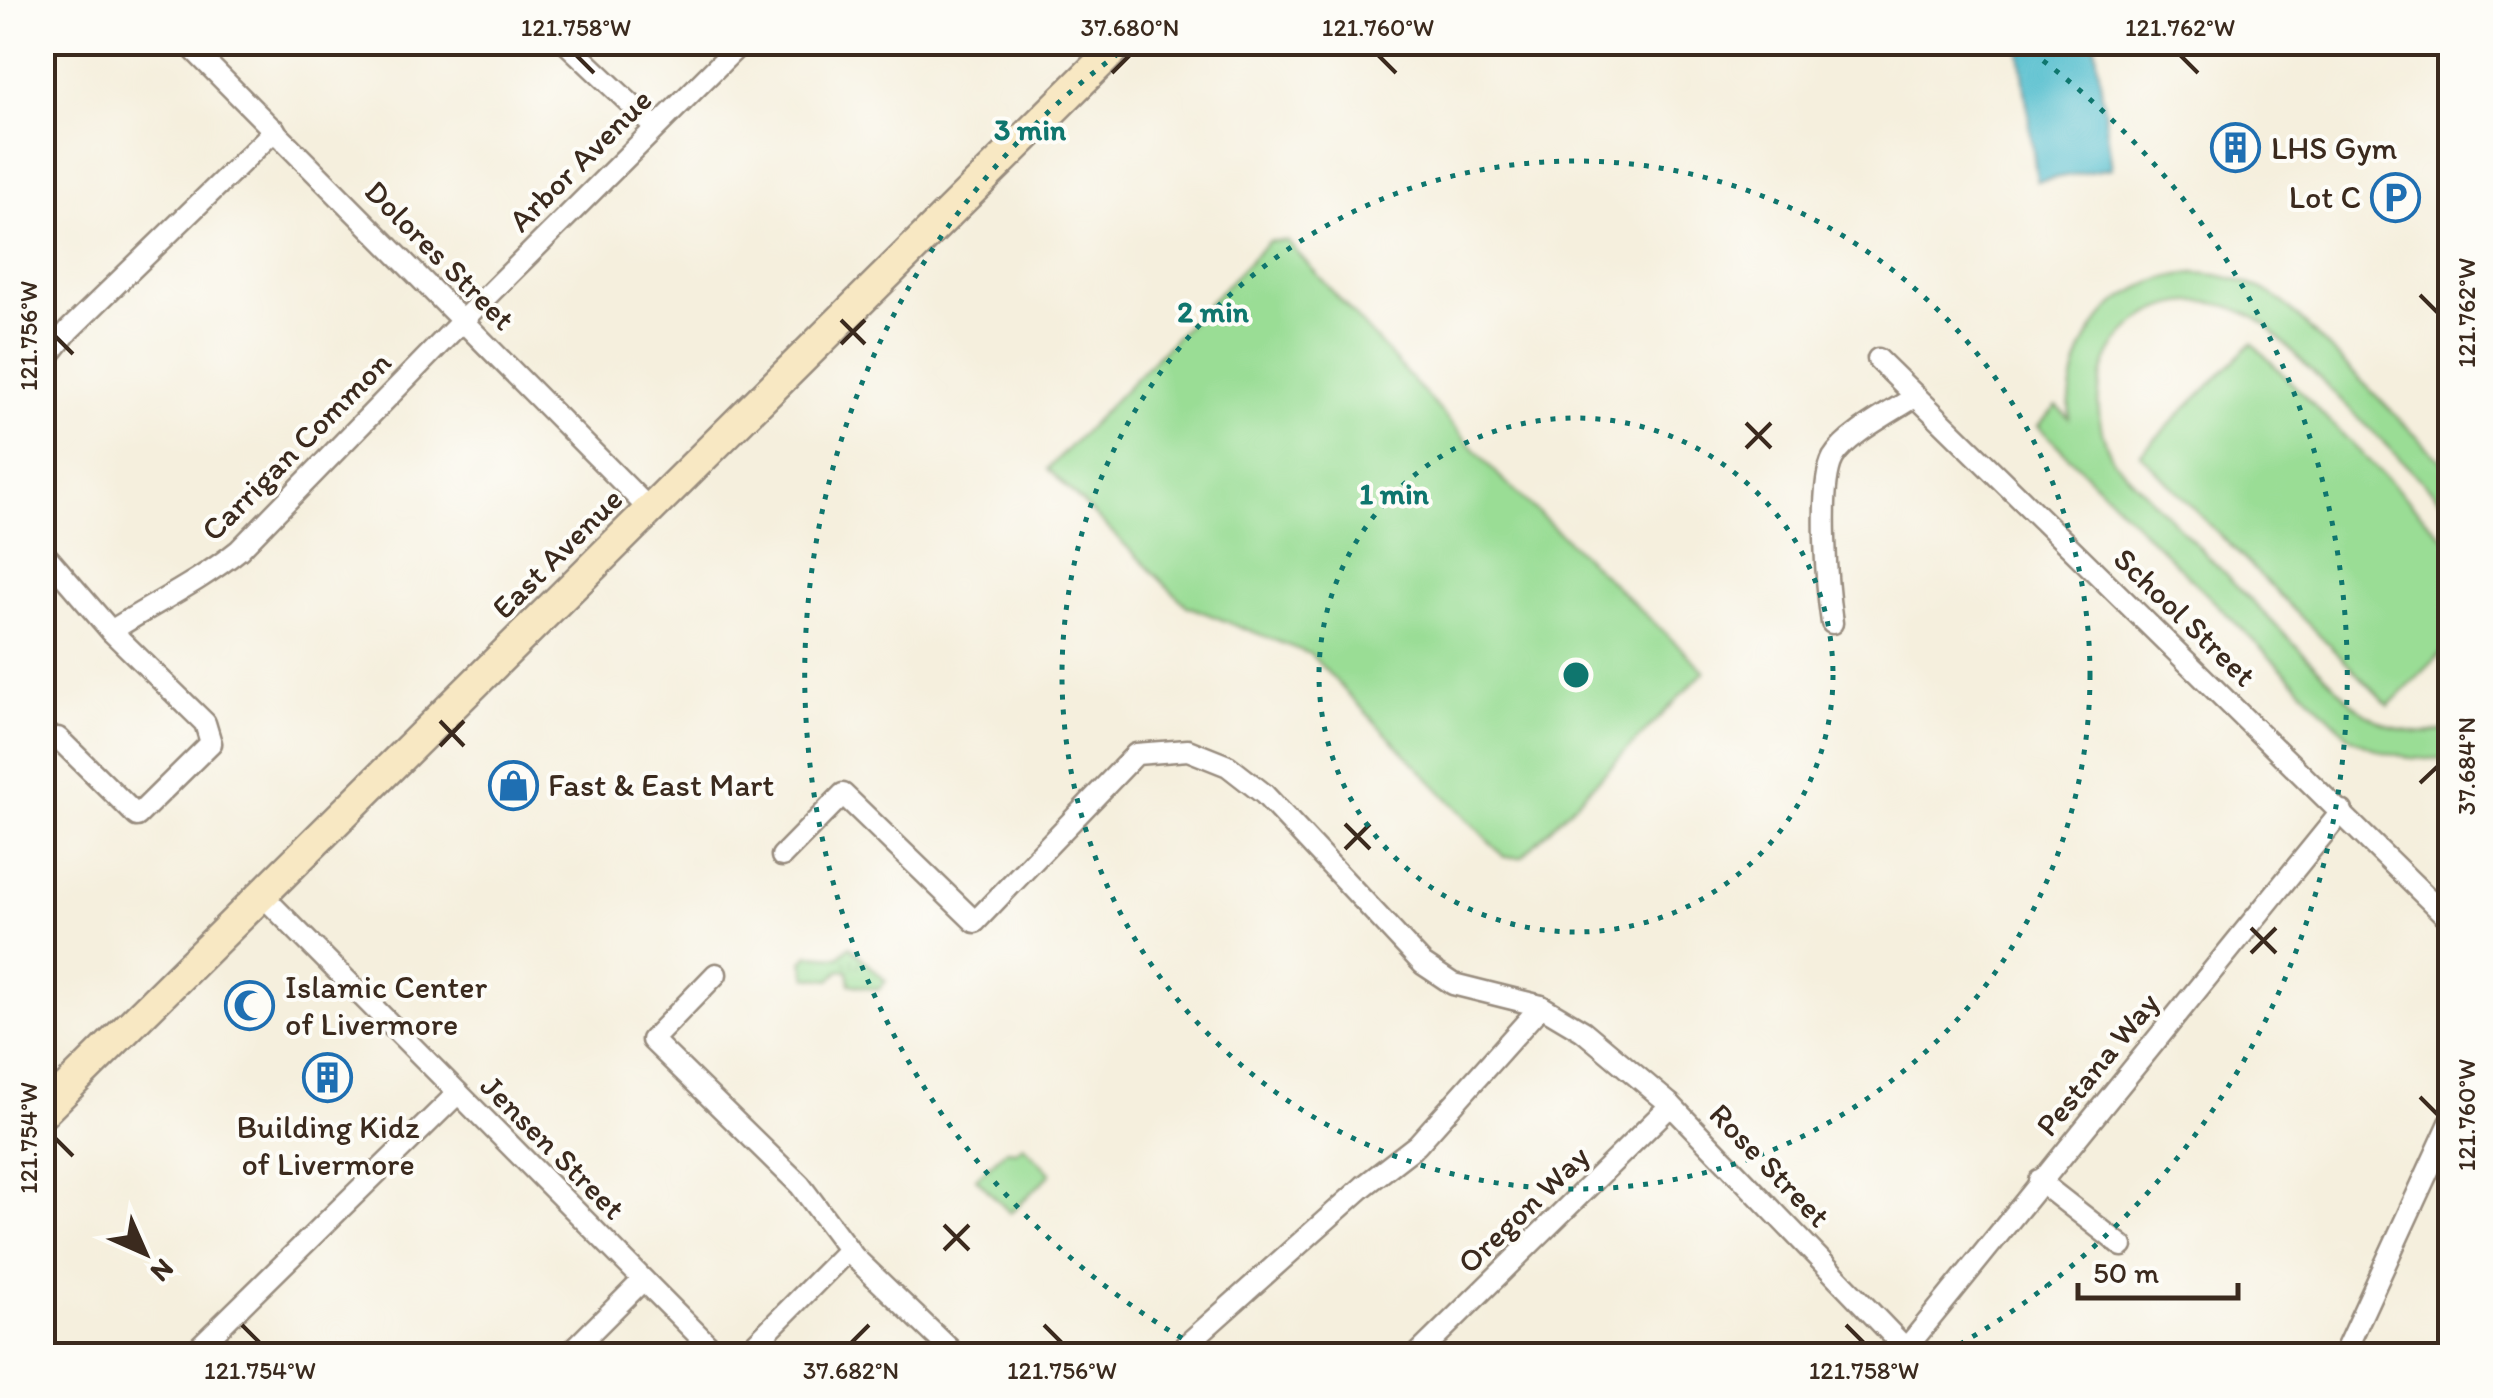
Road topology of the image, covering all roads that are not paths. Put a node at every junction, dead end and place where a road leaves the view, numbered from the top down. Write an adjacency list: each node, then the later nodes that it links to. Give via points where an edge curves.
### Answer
1 (186, 42): 6 (street, Dolores Street)
2 (565, 42): 5 (street)
3 (742, 42): 5 (street, Arbor Avenue)
4 (1122, 42): 11 (main road, East Avenue)
5 (655, 127): 7 (street, Arbor Avenue)
6 (275, 130): 7 (street, Dolores Street); 9 (street, via 68,330)
7 (462, 321): 11 (street, Dolores Street); 14 (street, Carrigan Common, via 238,550)
8 (1878, 359): 10 (street, School Street)
9 (42, 364)
10 (1916, 396): 13 (street, via 1833,458 1826,490); 16 (street, School Street)
11 (650, 510): 18 (main road, East Avenue)
12 (42, 551): 14 (street)
13 (1832, 623)
14 (111, 631): 15 (street, via 204,723 211,743 137,816)
15 (58, 738)
16 (2342, 812): 19 (street, School Street); 26 (street, Pestana Way)
17 (782, 856): 21 (street, Rose Street, via 842,794 975,922 1136,754 1188,750 1228,766 1264,794 1423,964 1453,984)
18 (262, 895): 22 (street, Jensen Street); 24 (main road, East Avenue)
19 (2450, 920)
20 (716, 974): 28 (street, via 652,1040 800,1185)
21 (1541, 1006): 23 (street, Rose Street, via 1582,1031); 36 (street, via 1418,1145)
22 (458, 1093): 29 (street, Jensen Street); 31 (street)
23 (1671, 1106): 30 (street, Rose Street); 37 (street, Oregon Way)
24 (42, 1113)
25 (2450, 1123): 38 (street)
26 (2039, 1181): 27 (street); 30 (street, Pestana Way)
27 (2122, 1246)
28 (848, 1250): 34 (street); 35 (street)
29 (643, 1280): 32 (street); 33 (street, Jensen Street)
30 (1903, 1352)
31 (190, 1356)
32 (567, 1356)
33 (719, 1356)
34 (743, 1356)
35 (957, 1356)
36 (1174, 1356)
37 (1416, 1356)
38 (2343, 1356)

